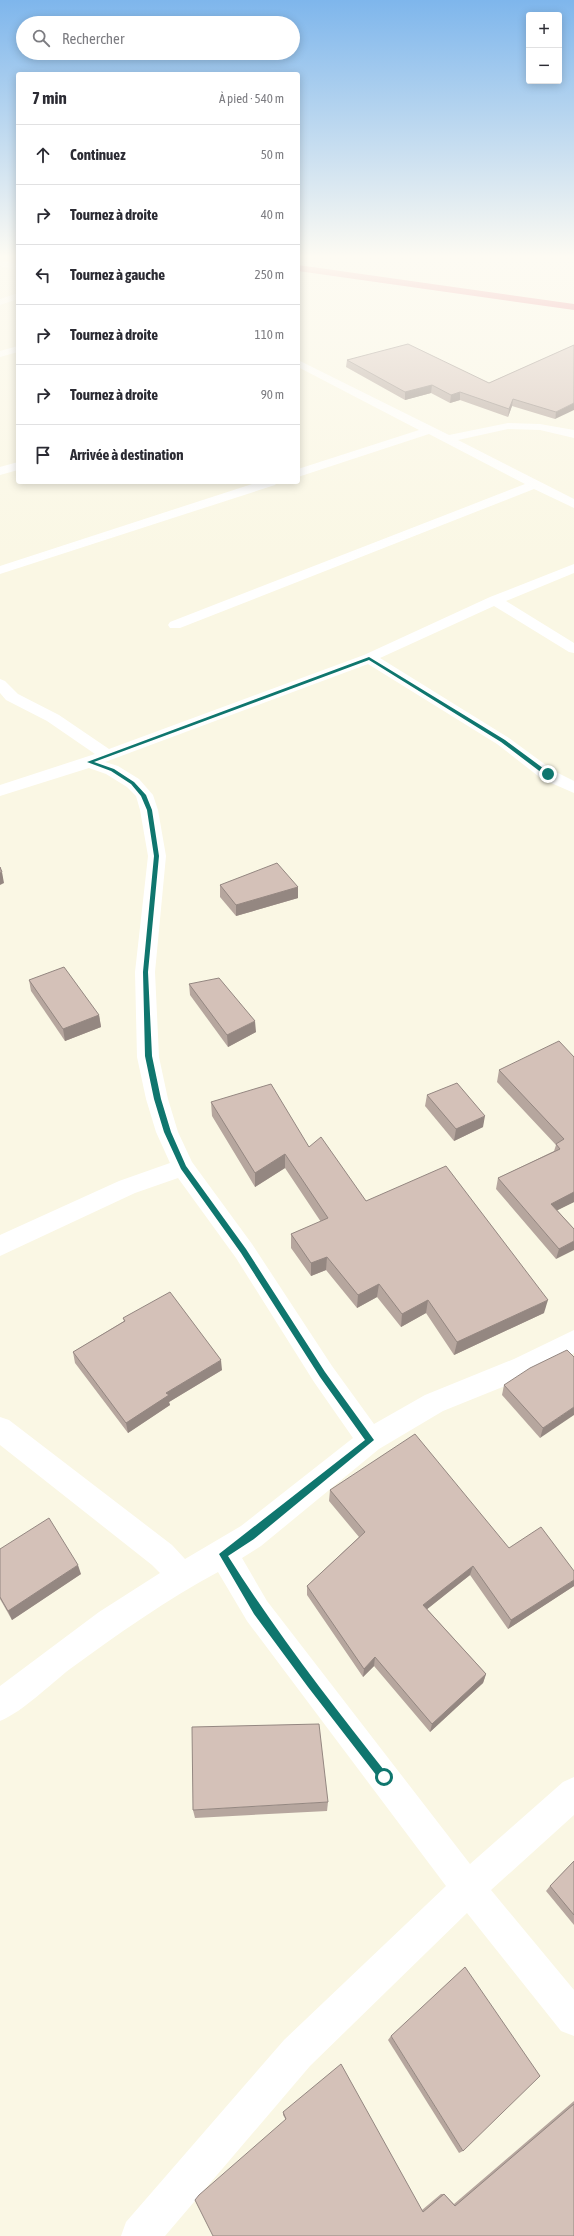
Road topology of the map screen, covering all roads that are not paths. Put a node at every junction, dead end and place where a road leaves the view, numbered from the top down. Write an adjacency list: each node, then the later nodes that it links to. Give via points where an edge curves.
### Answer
1 (300, 364): 2 (street)
2 (430, 430): 4 (street); 7 (street)
3 (574, 434): 4 (street, via 540,427 508,426)
4 (448, 439): 9 (street)
5 (16, 467): 6 (street)
6 (0, 471)
7 (300, 472)
8 (265, 484): 12 (street)
9 (536, 484): 10 (street); 14 (street)
10 (574, 504)
11 (574, 568): 13 (street)
12 (0, 570)
13 (495, 600): 15 (street); 16 (street)
14 (175, 625)
15 (574, 649)
16 (369, 658): 18 (street); 19 (street, via 503,741 548,774)
17 (0, 684): 18 (street, via 12,697 53,718)
18 (98, 758): 20 (street); 21 (street, via 133,783 144,795 149,810 157,856 146,972 148,1056 165,1126)
19 (574, 788)
20 (0, 791)
21 (183, 1168): 22 (street, via 127,1187); 25 (street, via 244,1251 323,1374)
22 (0, 1246)
23 (574, 1340): 25 (street, via 523,1368 434,1403)
24 (0, 1430): 27 (street, via 162,1555)
25 (370, 1440): 26 (street, via 251,1536)
26 (223, 1554): 27 (street); 30 (street, via 258,1611 306,1678)
27 (182, 1576): 28 (street, via 109,1622)
28 (0, 1706)
29 (574, 1793): 30 (street)
30 (468, 1888): 31 (street); 32 (street, via 297,2053)
31 (574, 2018)
32 (140, 2236)

